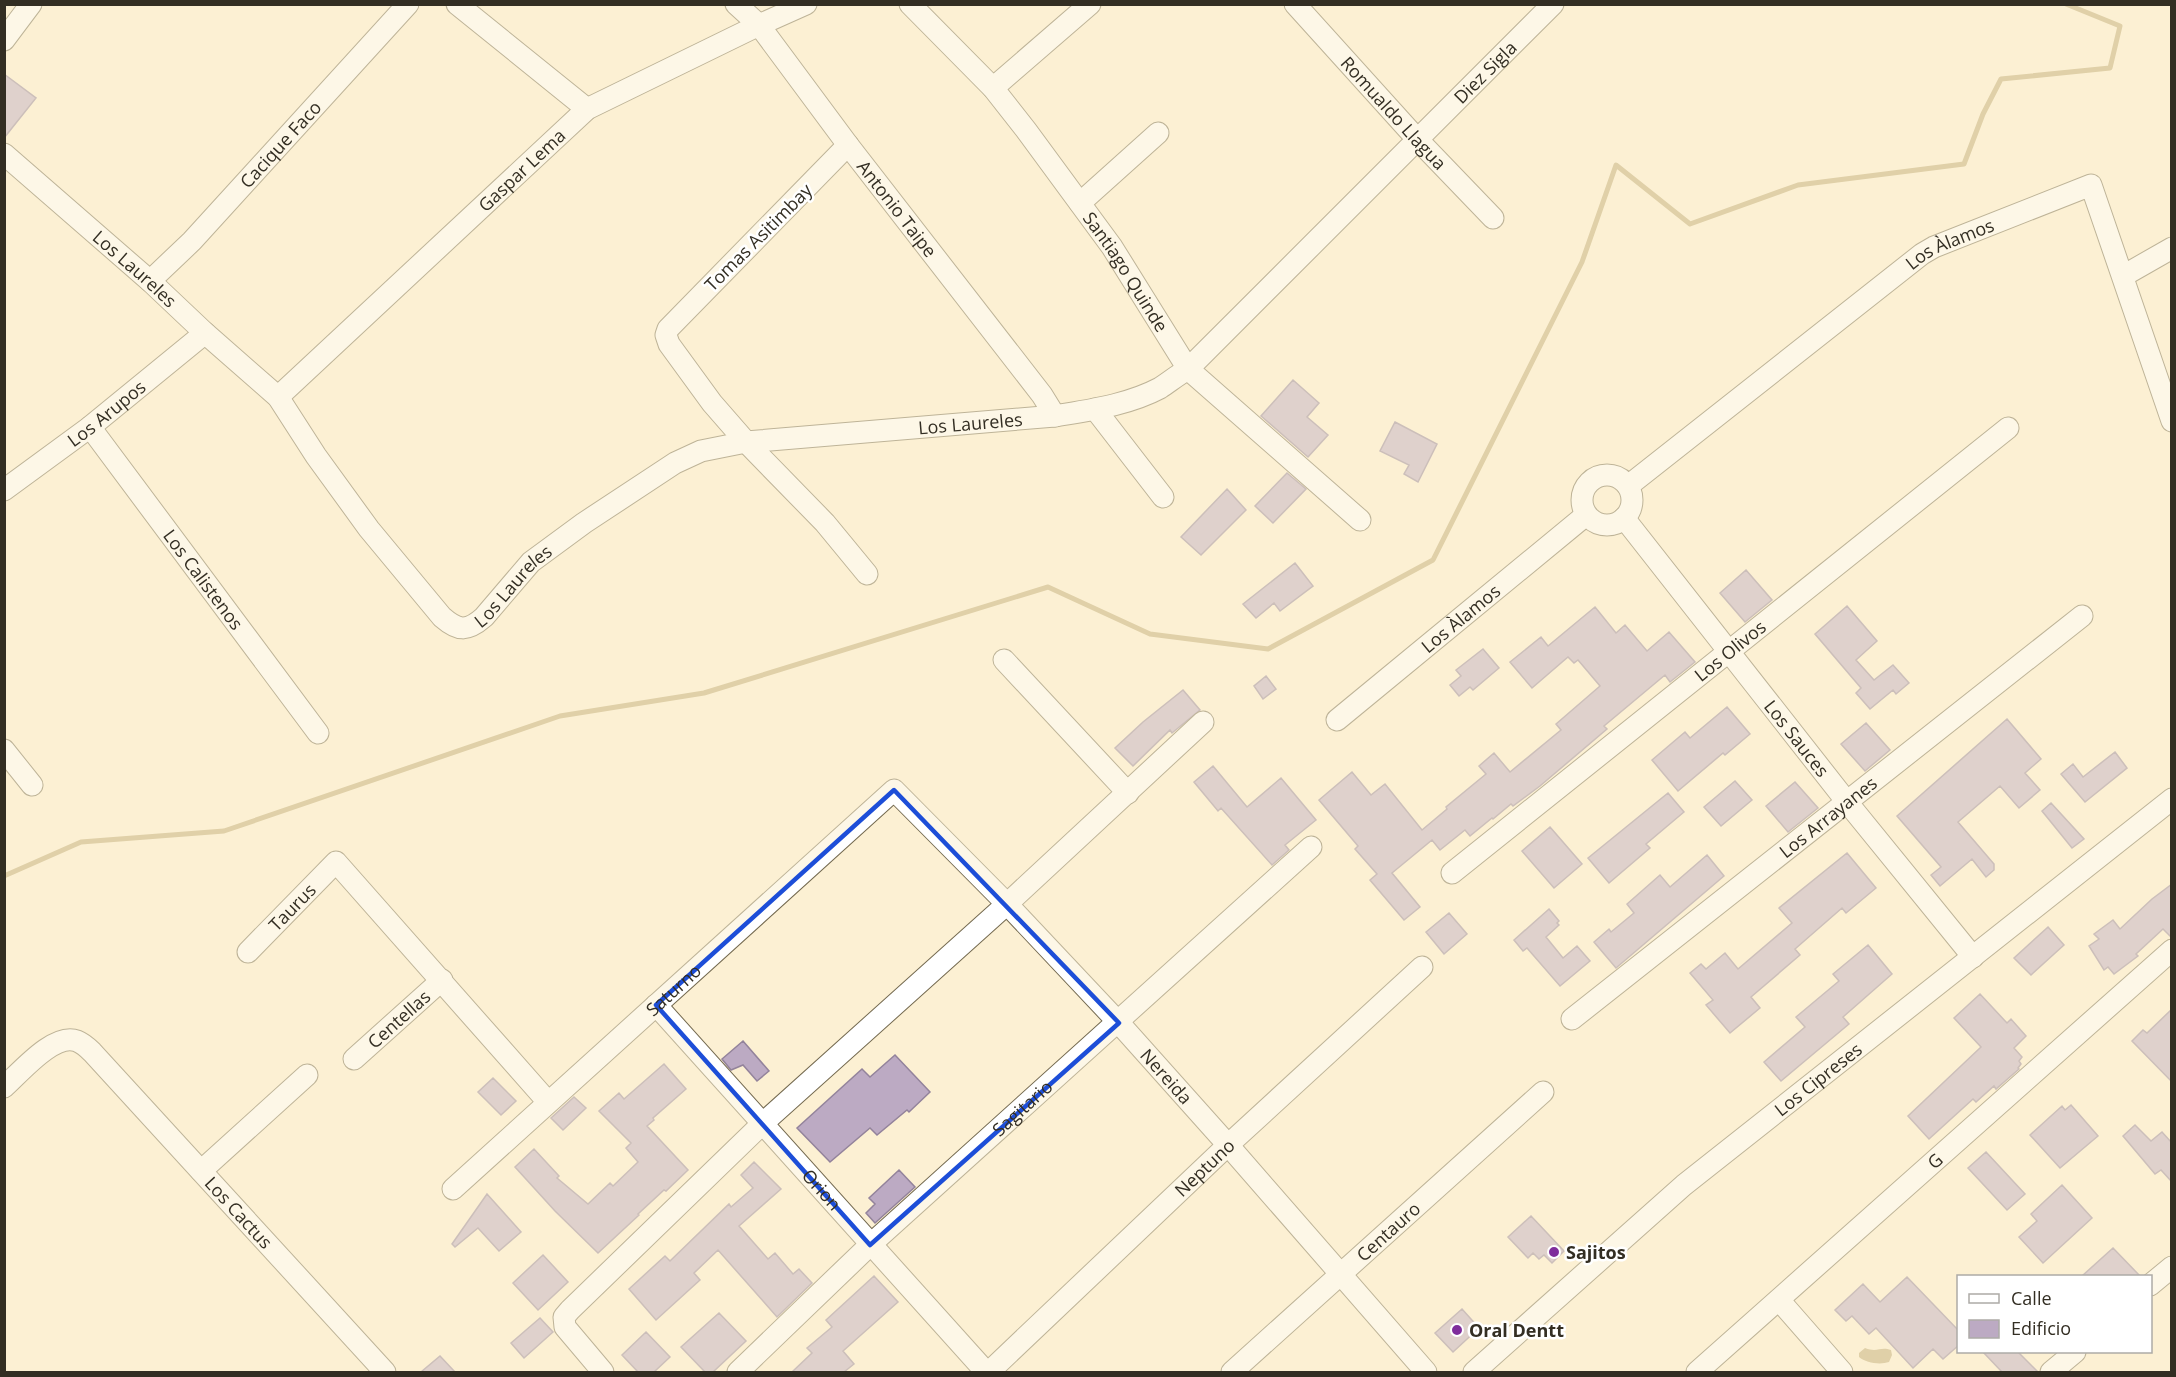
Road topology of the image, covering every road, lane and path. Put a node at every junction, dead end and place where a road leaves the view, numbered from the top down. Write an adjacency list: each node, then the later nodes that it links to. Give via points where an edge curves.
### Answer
1 (31, 4): 11 (street)
2 (408, 4): 22 (street, Cacique Faco, via 192,241)
3 (736, 4): 10 (street, Antonio Taipe)
4 (806, 4): 10 (street, Gaspar Lema)
5 (910, 4): 12 (street, Santiago Quinde)
6 (1090, 4): 12 (street)
7 (1295, 4): 15 (street, Romualdo Llagua)
8 (1553, 4): 15 (street, Diez Sigla)
9 (464, 7): 13 (street)
10 (759, 25): 13 (street, Gaspar Lema); 16 (street, Antonio Taipe)
11 (4, 40)
12 (993, 88): 18 (street, Santiago Quinde)
13 (587, 109): 25 (street, Gaspar Lema)
14 (1158, 133): 18 (street)
15 (1417, 139): 19 (street, Romualdo Llagua); 24 (street, Diez Sigla)
16 (848, 145): 27 (street, Antonio Taipe); 31 (street, Tomas Asitimbay, via 668,329 669,344)
17 (4, 154): 22 (street, Los Laureles)
18 (1080, 203): 24 (street, Santiago Quinde)
19 (1494, 218)
20 (2172, 248): 21 (street)
21 (2123, 276): 28 (street, Los Àlamos); 32 (street, Los Àlamos, via 2091,185 1934,247)
22 (150, 281): 23 (street, Los Laureles)
23 (205, 333): 25 (street, Los Laureles); 29 (street, Los Arupos)
24 (1188, 369): 26 (street, Los Laureles, via 1160,388); 37 (street, Santiago Quinde)
25 (278, 397): 31 (street, Los Laureles, via 369,529 442,617 462,628 475,625 484,617 531,562 675,463 701,452)
26 (1095, 410): 27 (street, Los Laureles); 34 (street)
27 (1055, 416): 31 (street, Los Laureles)
28 (2172, 422)
29 (90, 427): 33 (street, Los Arupos); 44 (street, Los Calistenos)
30 (2008, 428): 40 (street, Los Olivos)
31 (746, 442): 38 (street, via 825,523)
32 (1628, 486): 35 (street, via 1607,474 1592,479 1582,492); 36 (street, via 1632,503)
33 (4, 490)
34 (1163, 497)
35 (1586, 515): 36 (street, via 1609,525); 42 (street, Los Àlamos)
36 (1624, 518): 40 (street, Los Sauces)
37 (1360, 520)
38 (867, 574)
39 (2082, 615): 50 (street, Los Arrayanes)
40 (1730, 651): 50 (street, Los Sauces); 52 (street, Los Olivos)
41 (1004, 660): 48 (street)
42 (1337, 720)
43 (1203, 722): 48 (street)
44 (318, 733)
45 (4, 750): 46 (street)
46 (32, 785)
47 (894, 790): 53 (street, Nereida); 59 (street, Saturno)
48 (1128, 792): 53 (street)
49 (2172, 799): 56 (street, Los Cipreses)
50 (1847, 802): 56 (street, Los Sauces); 60 (street, Los Arrayanes)
51 (1311, 847): 61 (street, Sagitario)
52 (1452, 873)
53 (1007, 904): 61 (street, Nereida); 67 (street)
54 (2172, 950): 75 (street, G)
55 (248, 952): 58 (street, Taurus, via 336,862)
56 (1973, 957): 83 (street, Los Cipreses, via 1684,1185)
57 (1422, 967): 68 (street, Neptuno)
58 (442, 980): 62 (street, Centellas); 66 (street)
59 (656, 1005): 66 (street, Saturno); 67 (street, Orion)
60 (1572, 1019)
61 (1119, 1023): 68 (street, Nereida); 71 (street, Sagitario)
62 (354, 1059)
63 (307, 1076): 69 (street)
64 (4, 1087): 69 (street, Los Cactus, via 48,1047 75,1040 92,1052)
65 (1543, 1092): 73 (street, Centauro)
66 (548, 1102): 70 (street, Saturno)
67 (762, 1124): 71 (street, Orion); 78 (street, via 564,1317 565,1327)
68 (1228, 1145): 73 (street, Nereida); 80 (street, Neptuno)
69 (201, 1171): 77 (street, Los Cactus)
70 (453, 1189)
71 (870, 1245): 79 (street, Sagitario); 80 (street, Orion)
72 (2172, 1267): 74 (street)
73 (1341, 1276): 81 (street, Centauro); 82 (street, Nereida)
74 (2152, 1284)
75 (1779, 1300): 84 (street, G); 85 (street)
76 (2074, 1353): 86 (street)
77 (385, 1372)
78 (603, 1372)
79 (738, 1372)
80 (987, 1372)
81 (1232, 1372)
82 (1426, 1372)
83 (1474, 1372)
84 (1698, 1372)
85 (1842, 1372)
86 (2052, 1372)

